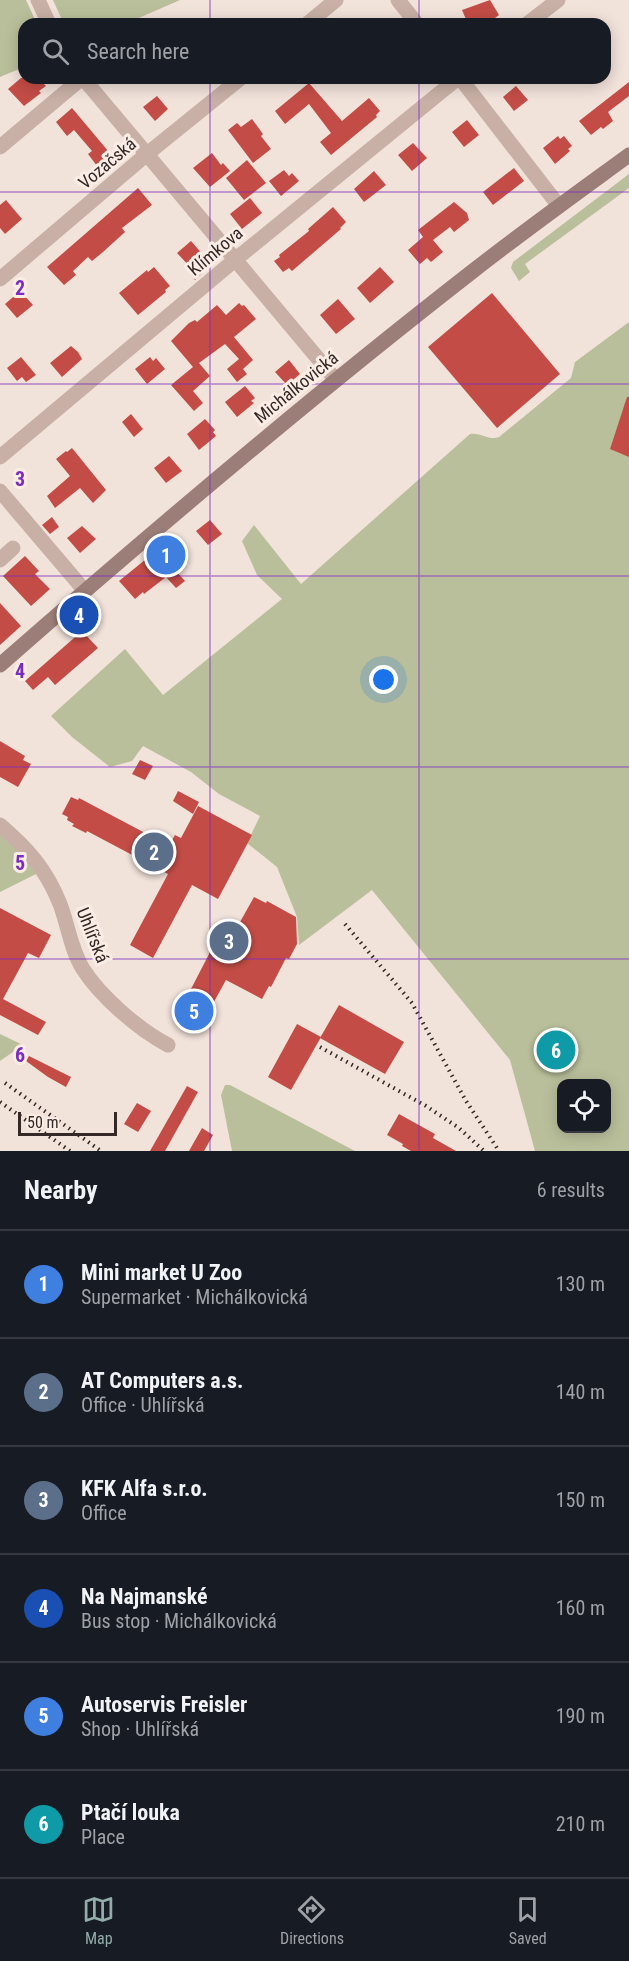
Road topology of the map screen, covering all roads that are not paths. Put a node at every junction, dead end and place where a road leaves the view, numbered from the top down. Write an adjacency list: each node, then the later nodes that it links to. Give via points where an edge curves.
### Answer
1 (38, 0): 5 (street)
2 (336, 0): 6 (street)
3 (398, 0): 7 (street)
4 (558, 0): 8 (street)
5 (46, 18)
6 (314, 18)
7 (412, 18)
8 (535, 18)
9 (75, 84): 14 (street)
10 (87, 84): 15 (street)
11 (234, 84): 15 (street, Vozačská)
12 (452, 84): 18 (street, Klímkova)
13 (464, 84): 17 (street)
14 (0, 147)
15 (147, 154): 18 (street); 19 (street, Vozačská)
16 (629, 154): 17 (street, Michálkovická)
17 (559, 206): 20 (street, Michálkovická)
18 (236, 259): 20 (street); 21 (street, Klímkova)
19 (0, 279)
20 (336, 380): 25 (street, Michálkovická)
21 (0, 457)
22 (0, 491): 25 (street)
23 (13, 548): 24 (street)
24 (0, 560)
25 (85, 591): 26 (street, Michálkovická)
26 (0, 665)
27 (0, 825): 28 (street, Uhlířská, via 26,846 46,874 83,969 114,1005)
28 (168, 1045)

